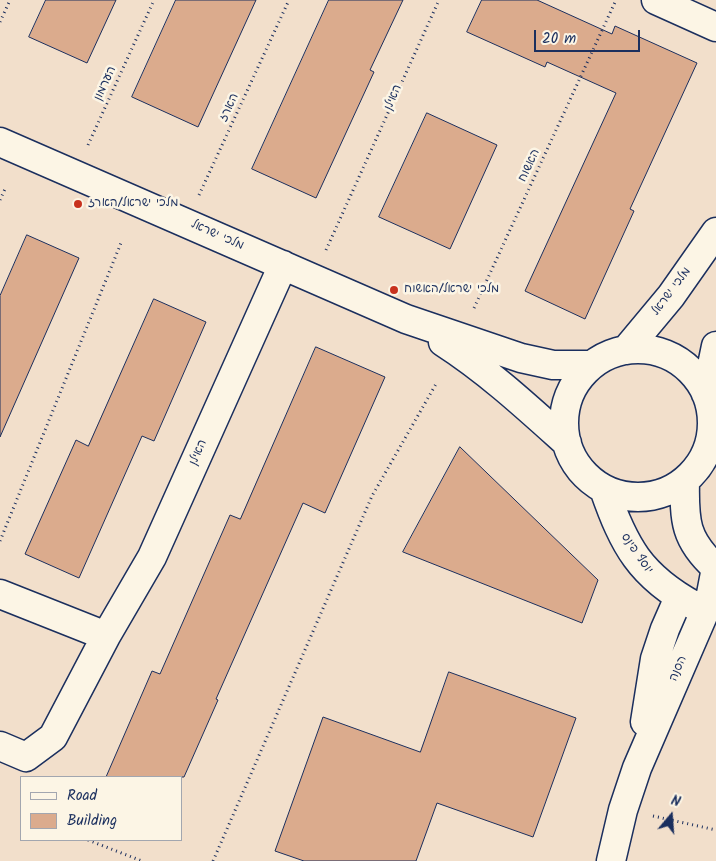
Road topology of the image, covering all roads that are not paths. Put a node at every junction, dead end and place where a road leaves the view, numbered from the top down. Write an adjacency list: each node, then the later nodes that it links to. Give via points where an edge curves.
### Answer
1 (656, 0): 2 (street)
2 (716, 27)
3 (0, 142): 5 (street, מלכי ישראל)
4 (716, 232): 8 (street, מלכי ישראל)
5 (283, 266): 6 (street, מלכי ישראל); 18 (street, האילן, via 152,557)
6 (406, 319): 9 (street, מלכי ישראל, via 521,358 553,365); 11 (street, מלכי ישראל, via 472,362)
7 (716, 346): 10 (street)
8 (626, 350): 9 (street); 10 (street, via 651,350 674,359 693,374)
9 (592, 365): 11 (street, via 568,400 564,422)
10 (706, 394): 12 (street, via 712,417 710,441 701,464)
11 (567, 443): 13 (street, via 575,462 587,477)
12 (685, 481): 13 (street, via 666,492 646,497 624,496); 14 (street, via 684,510 689,533 701,554)
13 (604, 489): 16 (street, יוסף פינס, via 614,519 641,565)
14 (716, 568): 17 (street, הסנה)
15 (0, 594): 18 (street)
16 (679, 597): 17 (street, יוסף פינס); 20 (street, הסנה, via 655,659)
17 (710, 614): 20 (street, הסנה)
18 (106, 636): 19 (street, האילן, via 53,737 26,757)
19 (0, 746)
20 (637, 768): 21 (street, הסנה)
21 (611, 861)

